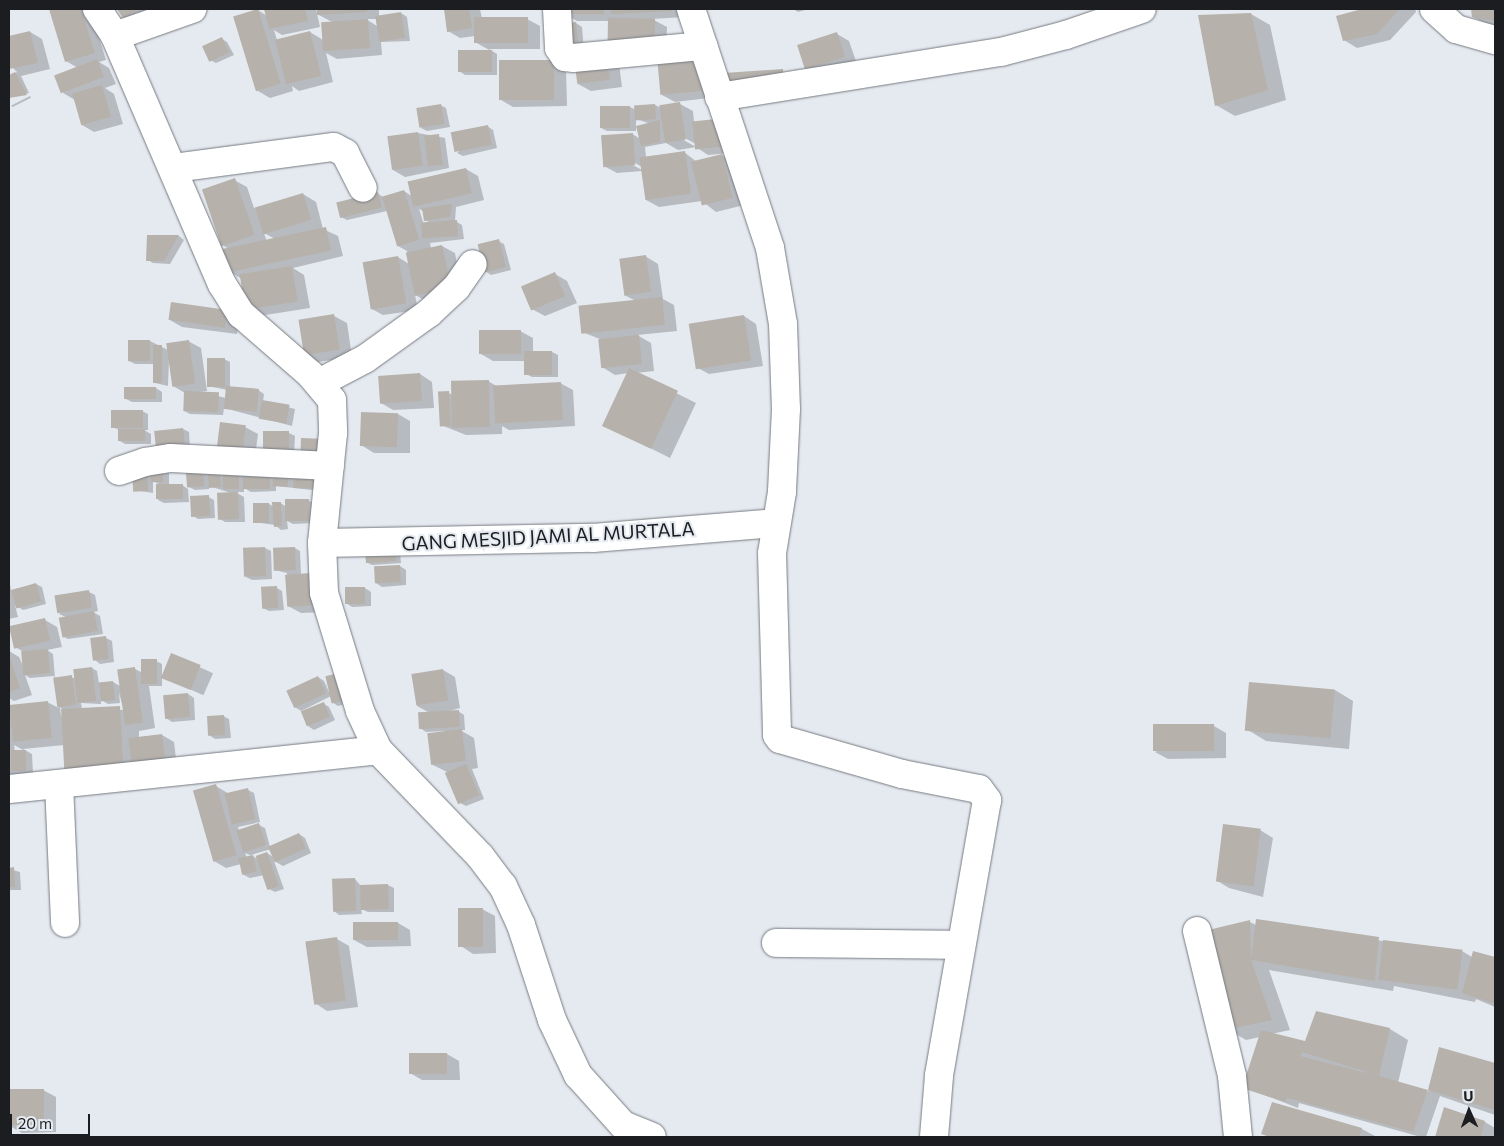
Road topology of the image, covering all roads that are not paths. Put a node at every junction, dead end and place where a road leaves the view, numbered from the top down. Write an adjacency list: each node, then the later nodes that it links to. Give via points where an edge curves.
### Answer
1 (96, 9): 7 (street)
2 (192, 9): 7 (street)
3 (557, 9): 9 (street, via 559,48 565,56 573,58)
4 (691, 9): 9 (street)
5 (1142, 9): 10 (street, via 1066,35 1001,52)
6 (1434, 9): 8 (street, via 1456,29)
7 (115, 36): 11 (street)
8 (1495, 40)
9 (703, 46): 10 (street)
10 (719, 96): 17 (street, via 770,248 783,324 785,418 782,492)
11 (174, 168): 12 (street, via 334,147 344,153); 14 (street, via 222,284 242,314)
12 (363, 188)
13 (472, 264): 14 (street, via 456,288 428,313 365,359)
14 (319, 383): 15 (street, via 332,400)
15 (330, 466): 16 (street, via 171,458); 18 (street)
16 (119, 471)
17 (774, 523): 18 (street, GANG MESJID JAMI AL MURTALA, via 593,538); 25 (street, via 777,735 780,739 902,774 979,789 985,794 987,800)
18 (322, 544): 19 (street, via 324,593 360,711)
19 (378, 750): 20 (street); 26 (street, via 480,856 503,886 521,925 552,1020 578,1075)
20 (59, 784): 21 (street); 22 (street)
21 (9, 789)
22 (65, 923)
23 (1197, 932): 29 (street, via 1232,1076)
24 (776, 943): 25 (street)
25 (960, 946): 28 (street, via 939,1076)
26 (620, 1131): 27 (street)
27 (652, 1137)
28 (934, 1137)
29 (1238, 1137)

